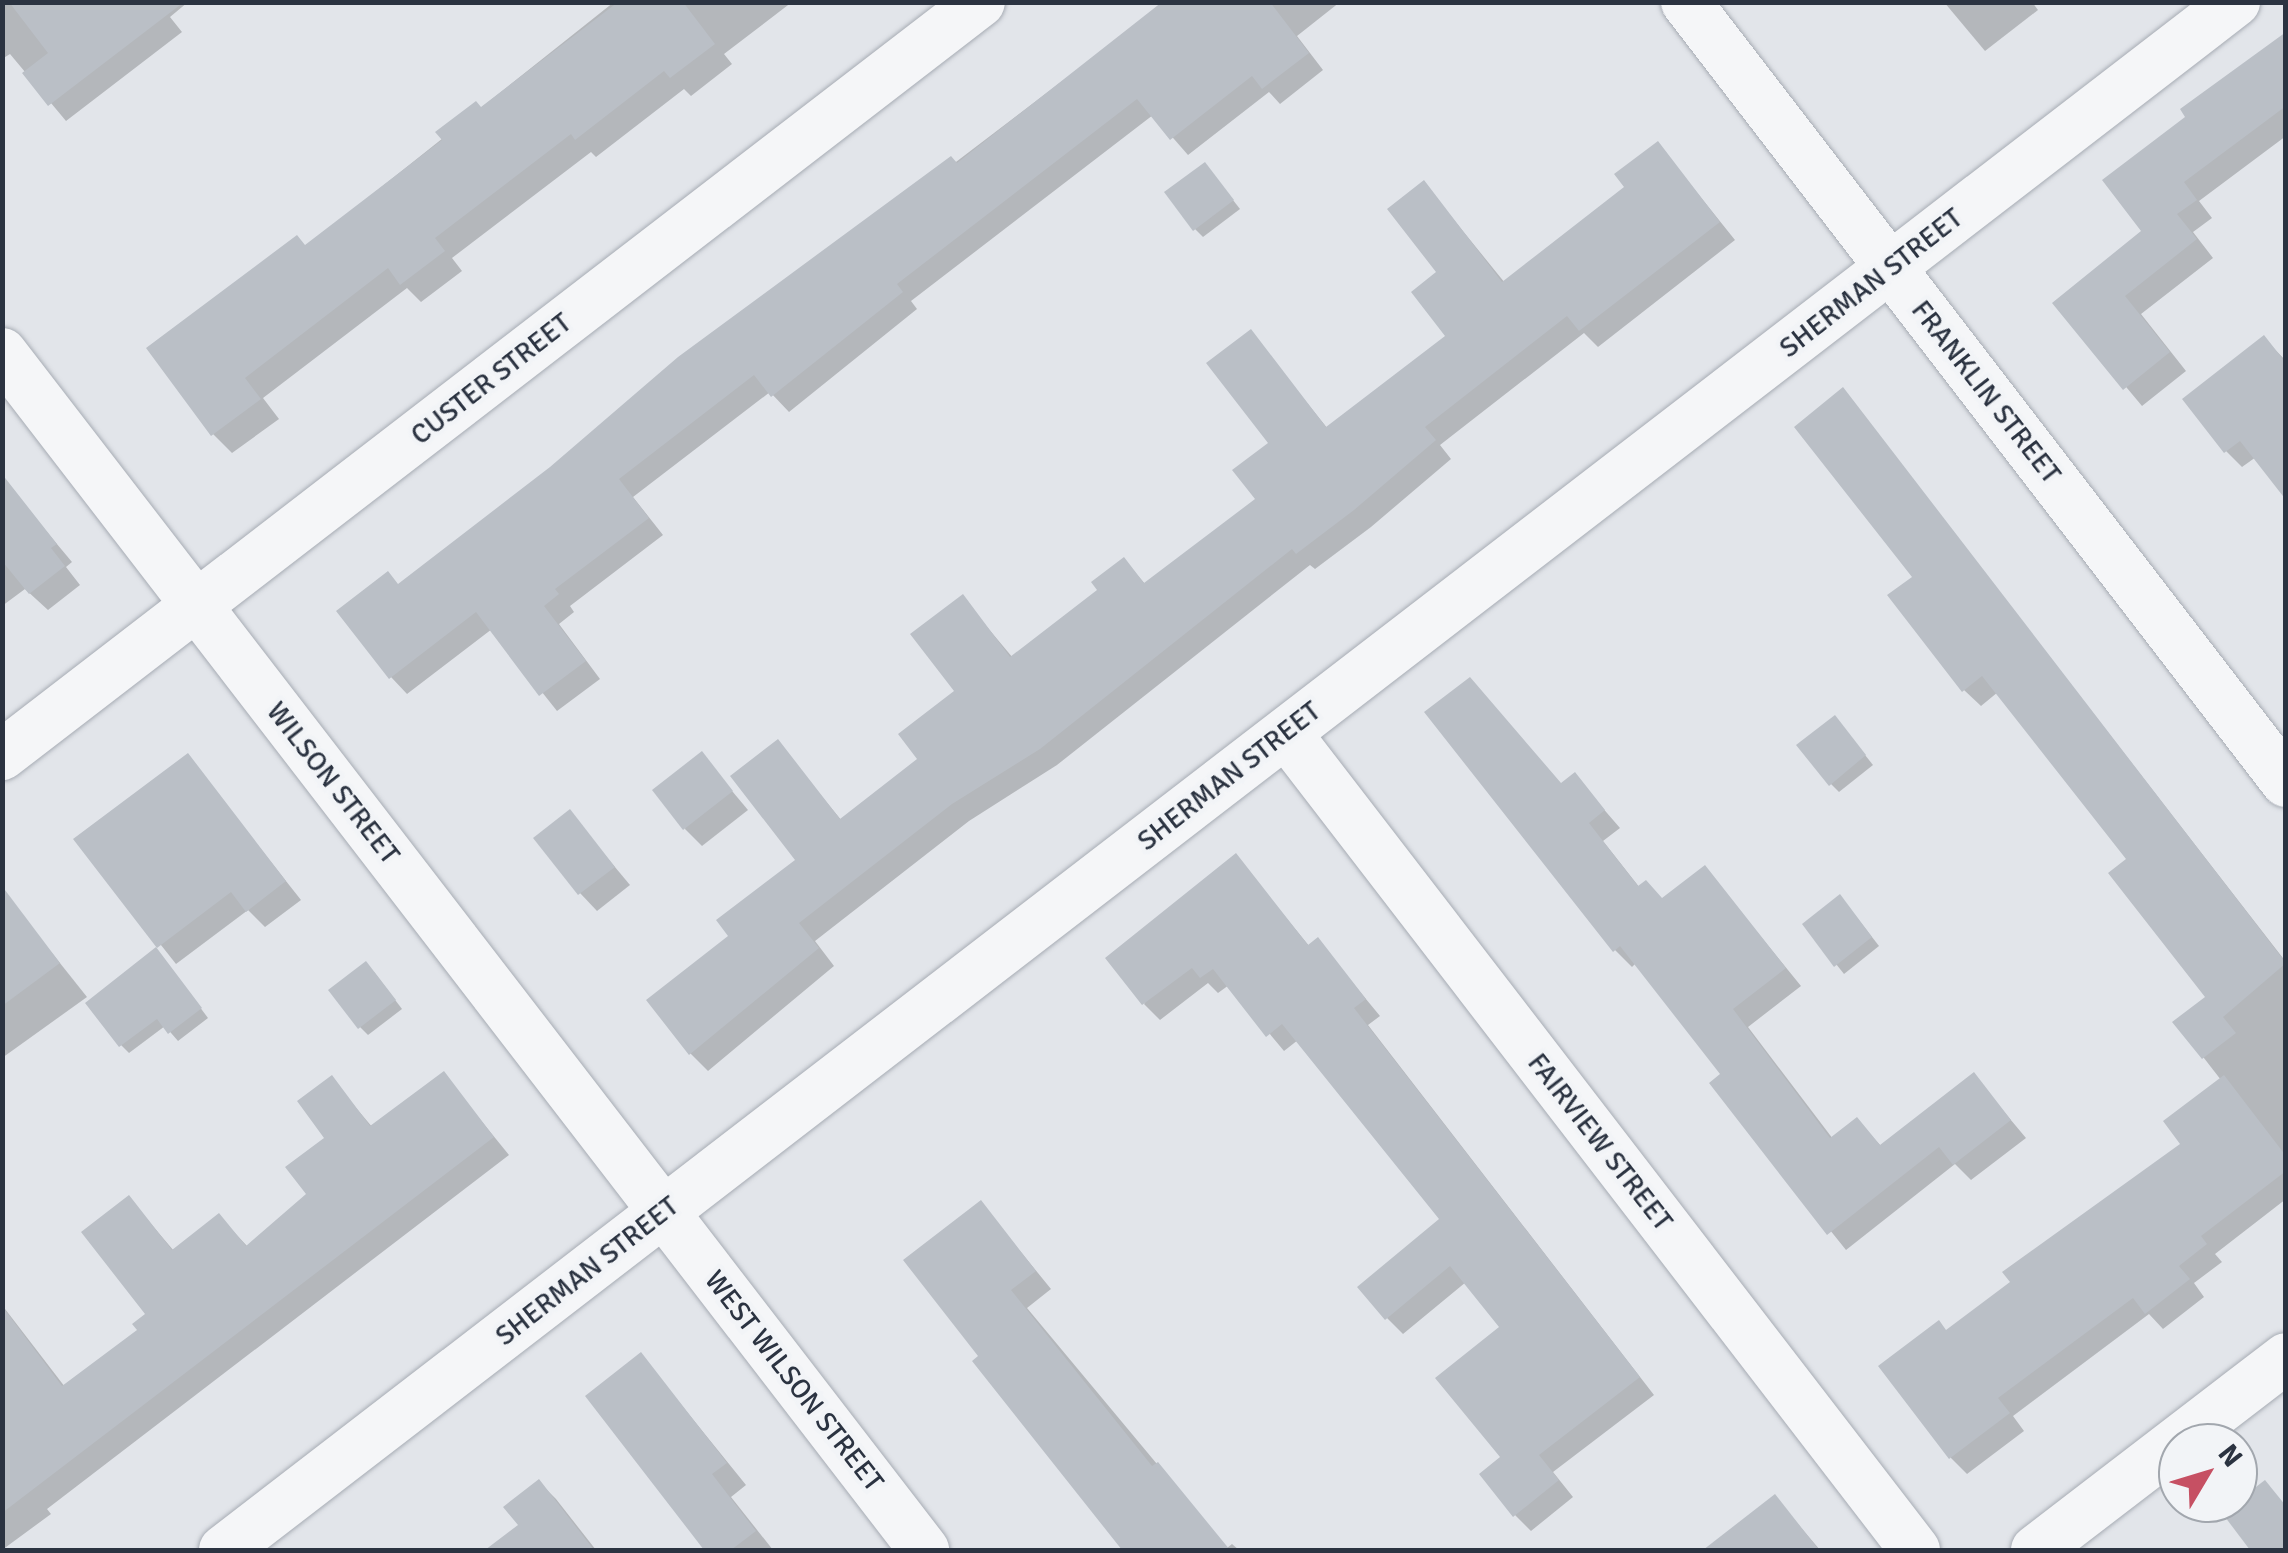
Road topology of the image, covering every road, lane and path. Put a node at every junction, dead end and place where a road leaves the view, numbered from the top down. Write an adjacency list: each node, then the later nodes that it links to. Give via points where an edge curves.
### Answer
1 (980, 2): 6 (street, CUSTER STREET)
2 (1686, 2): 4 (street, FRANKLIN STREET)
3 (2235, 2): 4 (street, SHERMAN STREET)
4 (1890, 268): 7 (street, SHERMAN STREET); 9 (street, FRANKLIN STREET)
5 (2, 353): 6 (street, WILSON STREET)
6 (196, 606): 8 (street, CUSTER STREET); 10 (street, WILSON STREET)
7 (1286, 733): 10 (street, SHERMAN STREET); 14 (street, FAIRVIEW STREET)
8 (2, 755)
9 (2286, 782)
10 (664, 1212): 12 (street, SHERMAN STREET); 13 (street, WEST WILSON STREET)
11 (2286, 1358): 15 (street)
12 (224, 1550)
13 (924, 1550)
14 (1915, 1550)
15 (2036, 1550)

